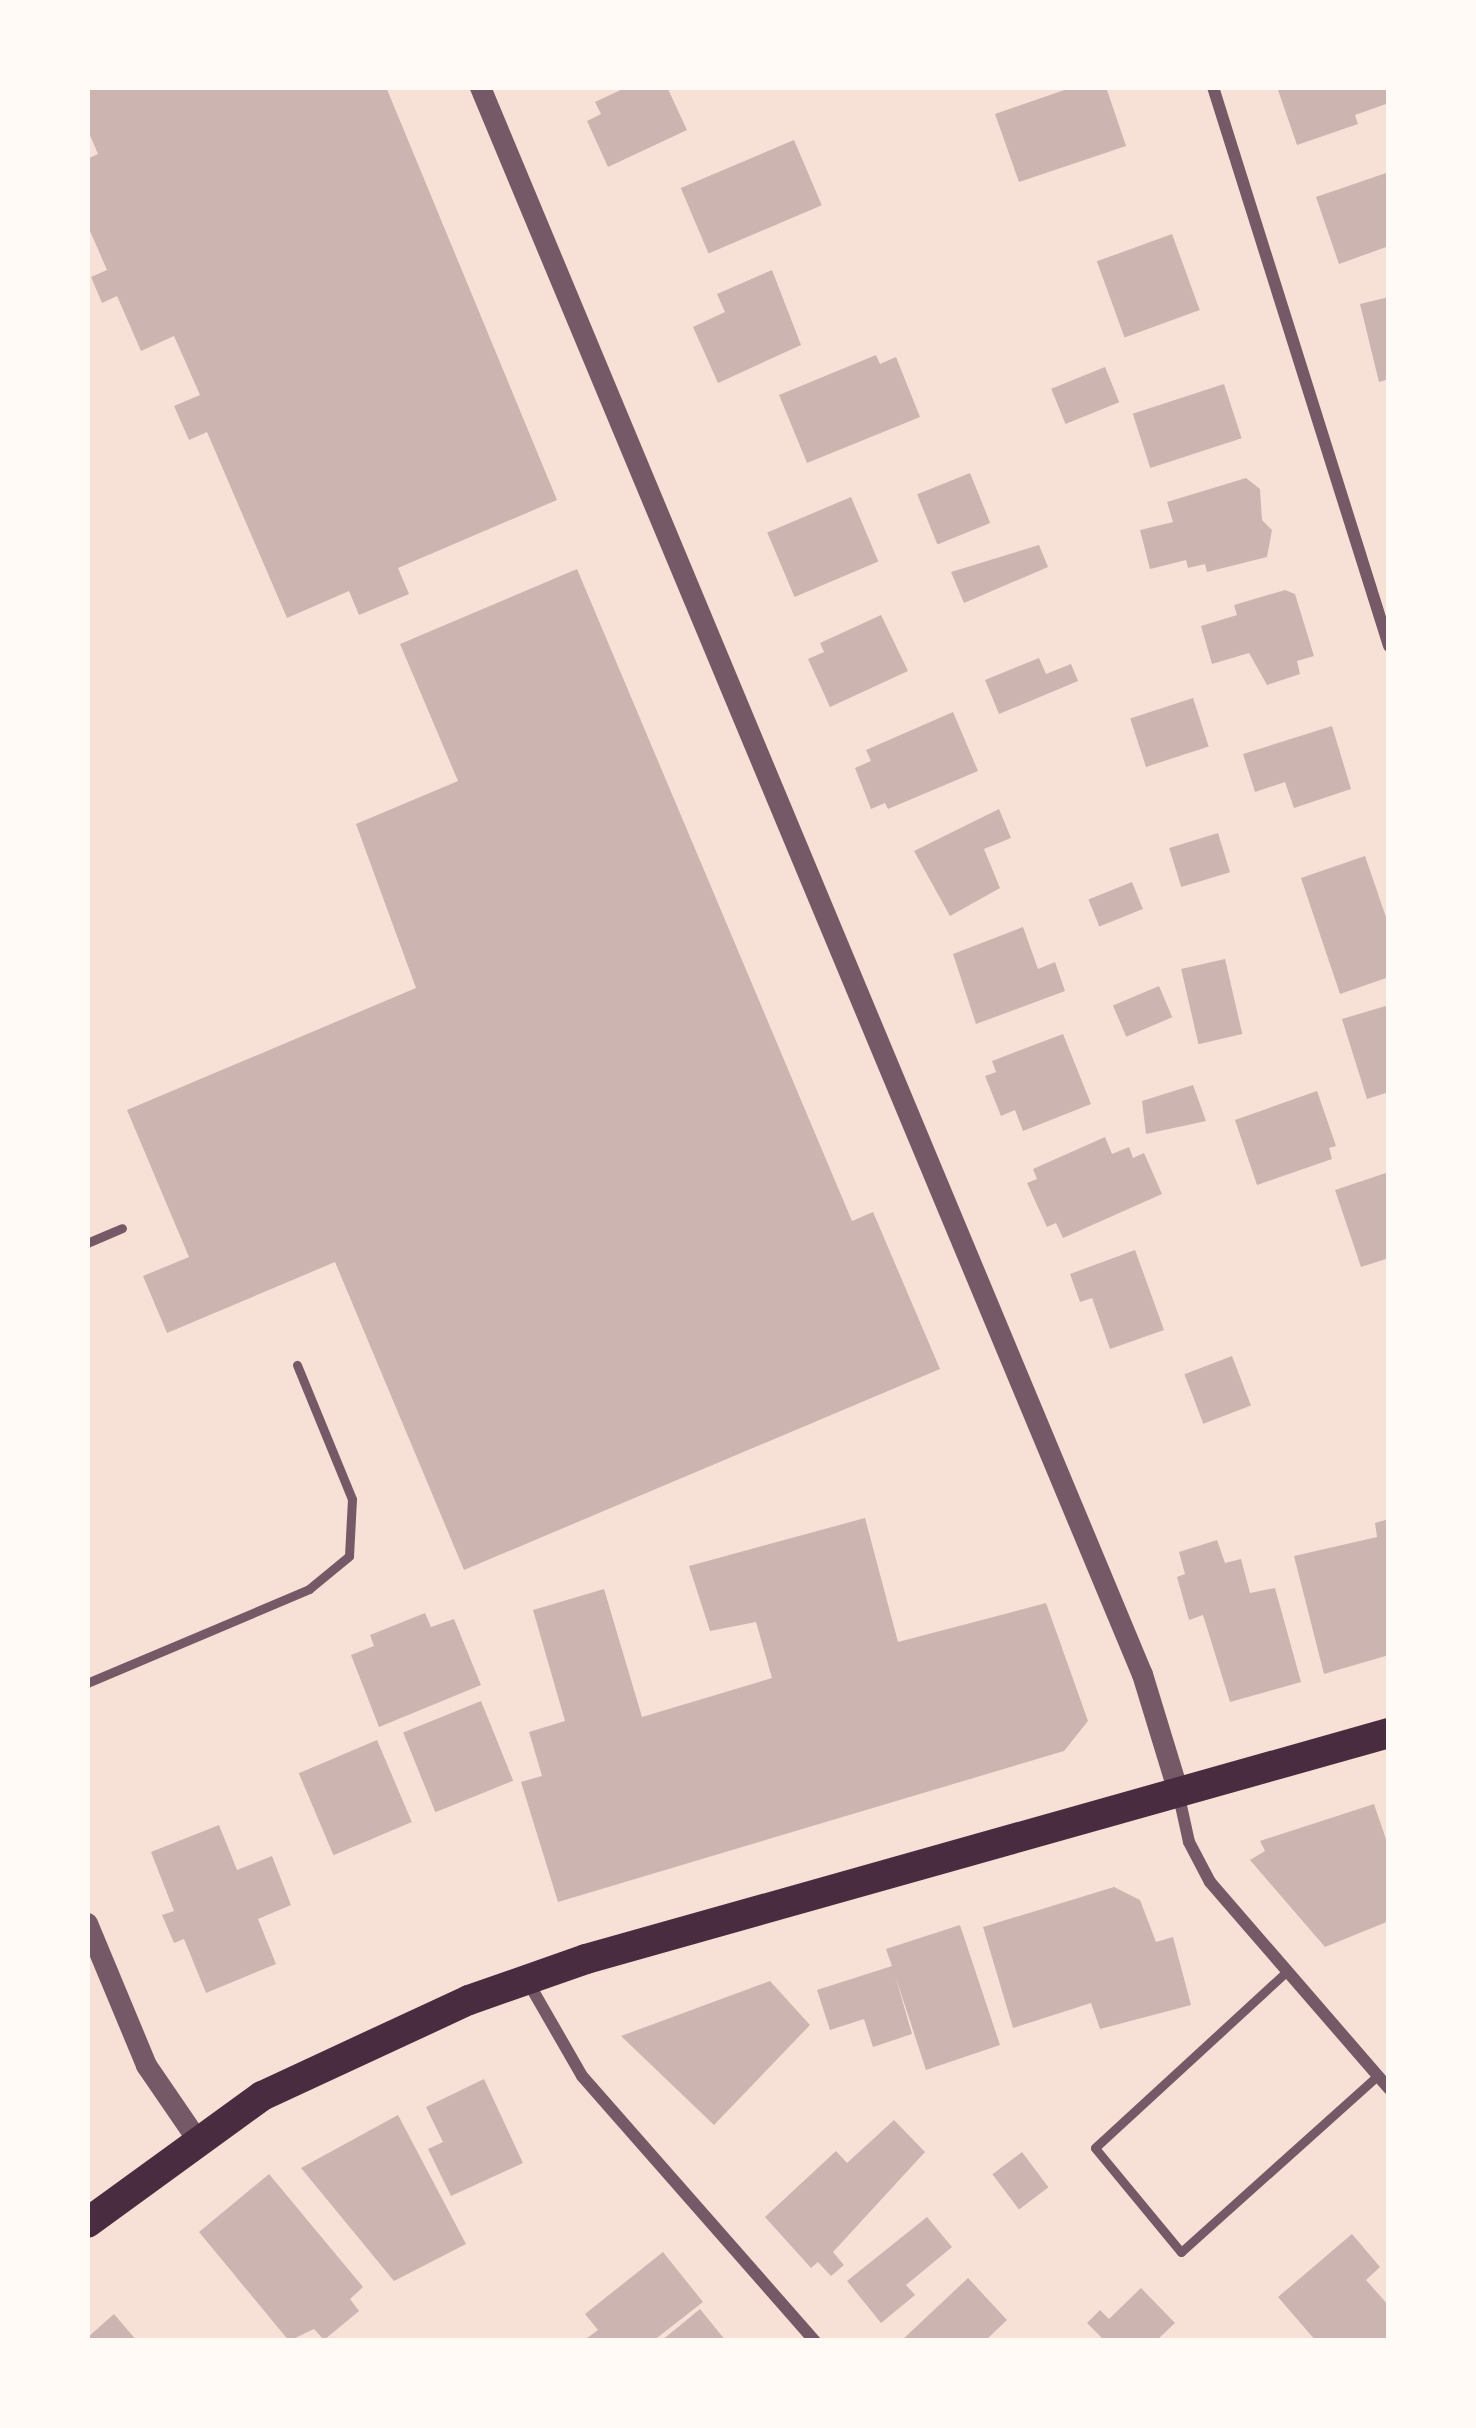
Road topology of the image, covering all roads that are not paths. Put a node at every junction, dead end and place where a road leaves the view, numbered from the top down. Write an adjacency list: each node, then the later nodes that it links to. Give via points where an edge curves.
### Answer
1 (480, 87): 9 (street, via 1142,1674)
2 (1213, 87): 3 (street)
3 (1389, 646)
4 (122, 1228): 5 (lane)
5 (87, 1243)
6 (298, 1365): 7 (lane, via 352,1499 350,1556 309,1589)
7 (87, 1683)
8 (1389, 1733): 9 (main road)
9 (1178, 1792): 11 (street, via 1189,1842 1210,1882); 12 (main road)
10 (87, 1923): 15 (street, via 146,2065)
11 (1285, 1973): 13 (street); 13 (lane, via 1095,2148 1181,2252)
12 (527, 1979): 15 (main road, via 338,2059); 17 (street, via 582,2076)
13 (1377, 2076): 14 (street)
14 (1389, 2089)
15 (196, 2138): 16 (main road)
16 (87, 2223)
17 (815, 2341)

